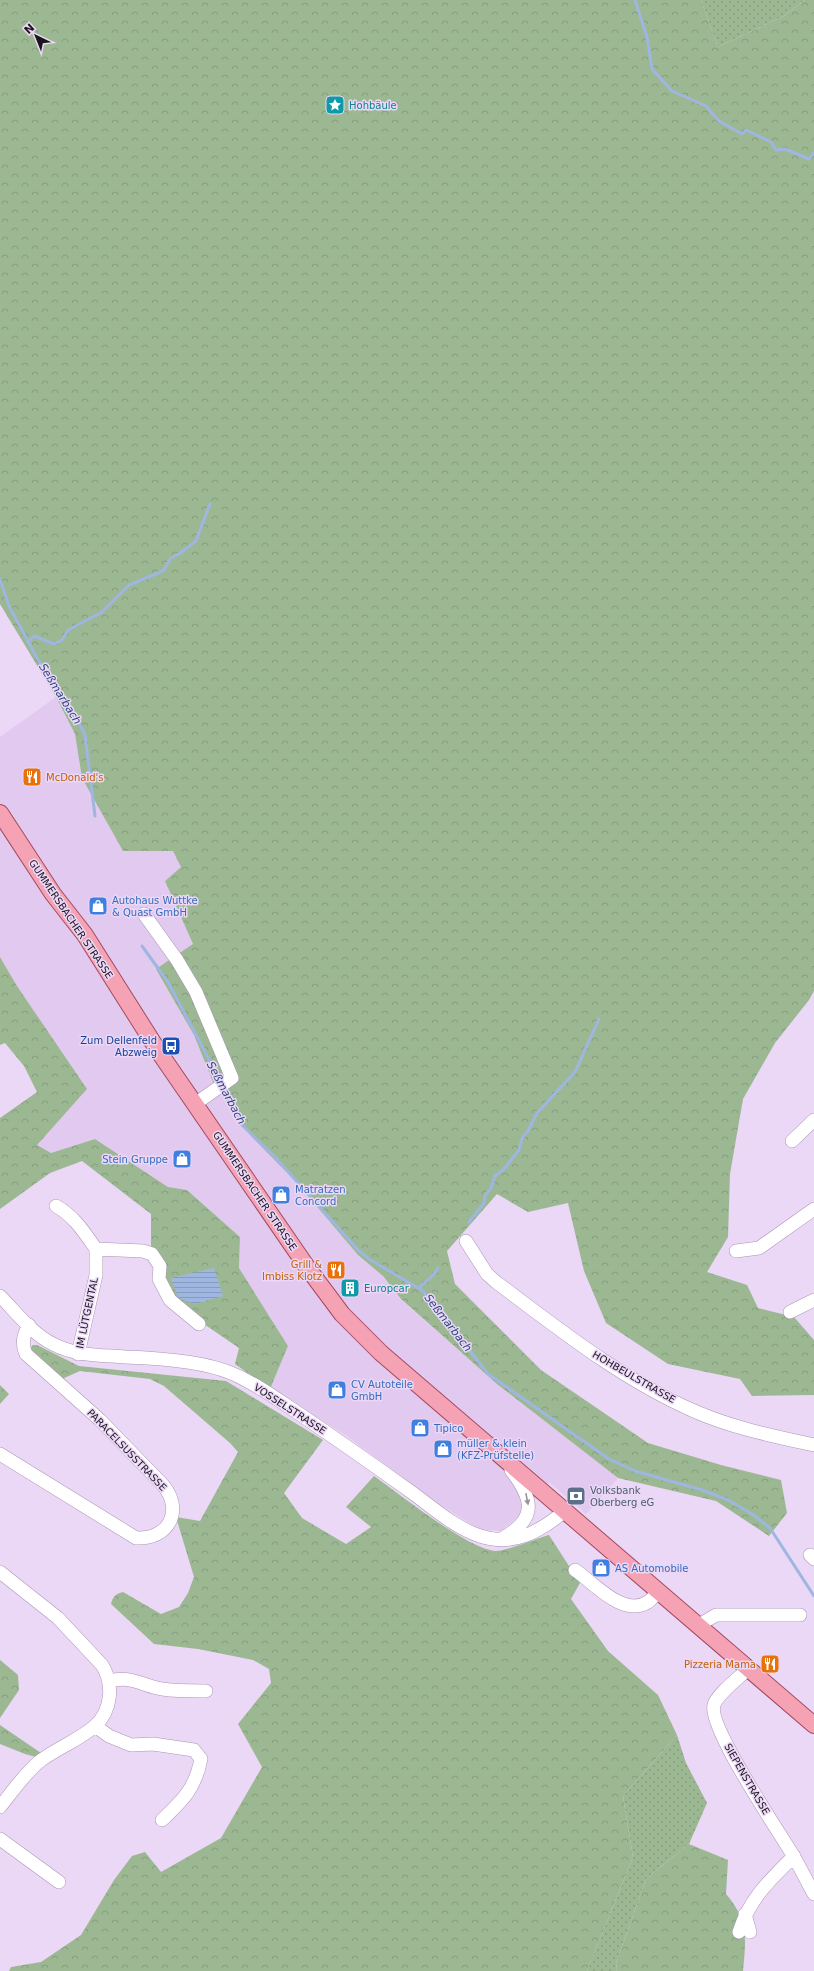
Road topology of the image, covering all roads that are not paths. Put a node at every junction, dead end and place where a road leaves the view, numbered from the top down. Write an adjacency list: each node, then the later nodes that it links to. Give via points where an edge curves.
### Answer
1 (0, 813): 3 (main road, GUMMERSBACHER STRASSE, via 53,894 85,935)
2 (144, 914): 3 (street, via 196,992 232,1078)
3 (195, 1104): 19 (main road, GUMMERSBACHER STRASSE, via 342,1314 381,1353)
4 (814, 1120): 5 (street)
5 (792, 1141)
6 (56, 1206): 9 (street, via 68,1213 82,1228)
7 (814, 1209): 10 (street, via 759,1248)
8 (466, 1241): 17 (street, HOHBEULSTRASSE, via 487,1274 496,1282 602,1361 647,1388 695,1412 745,1430)
9 (96, 1249): 14 (street, via 143,1250 152,1254 160,1266 159,1279 170,1300); 16 (street, IM LÜTGENTAL, via 96,1275)
10 (736, 1251)
11 (0, 1296): 15 (street, VOSSELSTRASSE)
12 (814, 1300): 13 (street)
13 (790, 1312)
14 (199, 1324)
15 (29, 1325): 16 (street, VOSSELSTRASSE, via 51,1343); 18 (street, PARACELSUSSTRASSE, via 23,1340 26,1354 100,1420 163,1485 171,1497 172,1516 158,1535 136,1538)
16 (78, 1354): 21 (street, VOSSELSTRASSE, via 149,1358 205,1366 231,1373 321,1428 466,1530)
17 (814, 1445)
18 (0, 1454)
19 (499, 1455): 20 (main road, GUMMERSBACHER STRASSE); 21 (street, one-way to 21, via 525,1490 529,1502 525,1521 517,1530)
20 (565, 1511): 21 (street, VOSSELSTRASSE, via 549,1524 530,1534 517,1539); 24 (main road, GUMMERSBACHER STRASSE)
21 (500, 1540)
22 (574, 1570): 24 (street, via 613,1599 632,1606 647,1603)
23 (0, 1572): 28 (street, via 58,1618 102,1664)
24 (659, 1591): 26 (main road, GUMMERSBACHER STRASSE)
25 (800, 1615): 26 (street, via 716,1615)
26 (699, 1625): 27 (main road, GUMMERSBACHER STRASSE)
27 (749, 1668): 30 (main road, GUMMERSBACHER STRASSE); 35 (street, SIEPENSTRASSE, via 716,1701 714,1719 726,1744)
28 (109, 1681): 29 (street, via 127,1679 157,1688); 31 (street, via 109,1704)
29 (206, 1691)
30 (814, 1725)
31 (95, 1726): 32 (street, via 37,1764); 33 (street, via 109,1736 131,1745 153,1744 194,1750 200,1759 197,1778 181,1802)
32 (0, 1807)
33 (162, 1820)
34 (0, 1839): 36 (street)
35 (794, 1856): 37 (street, SIEPENSTRASSE); 38 (street, via 757,1895 745,1914)
36 (60, 1882)
37 (814, 1894)
38 (744, 1932)

